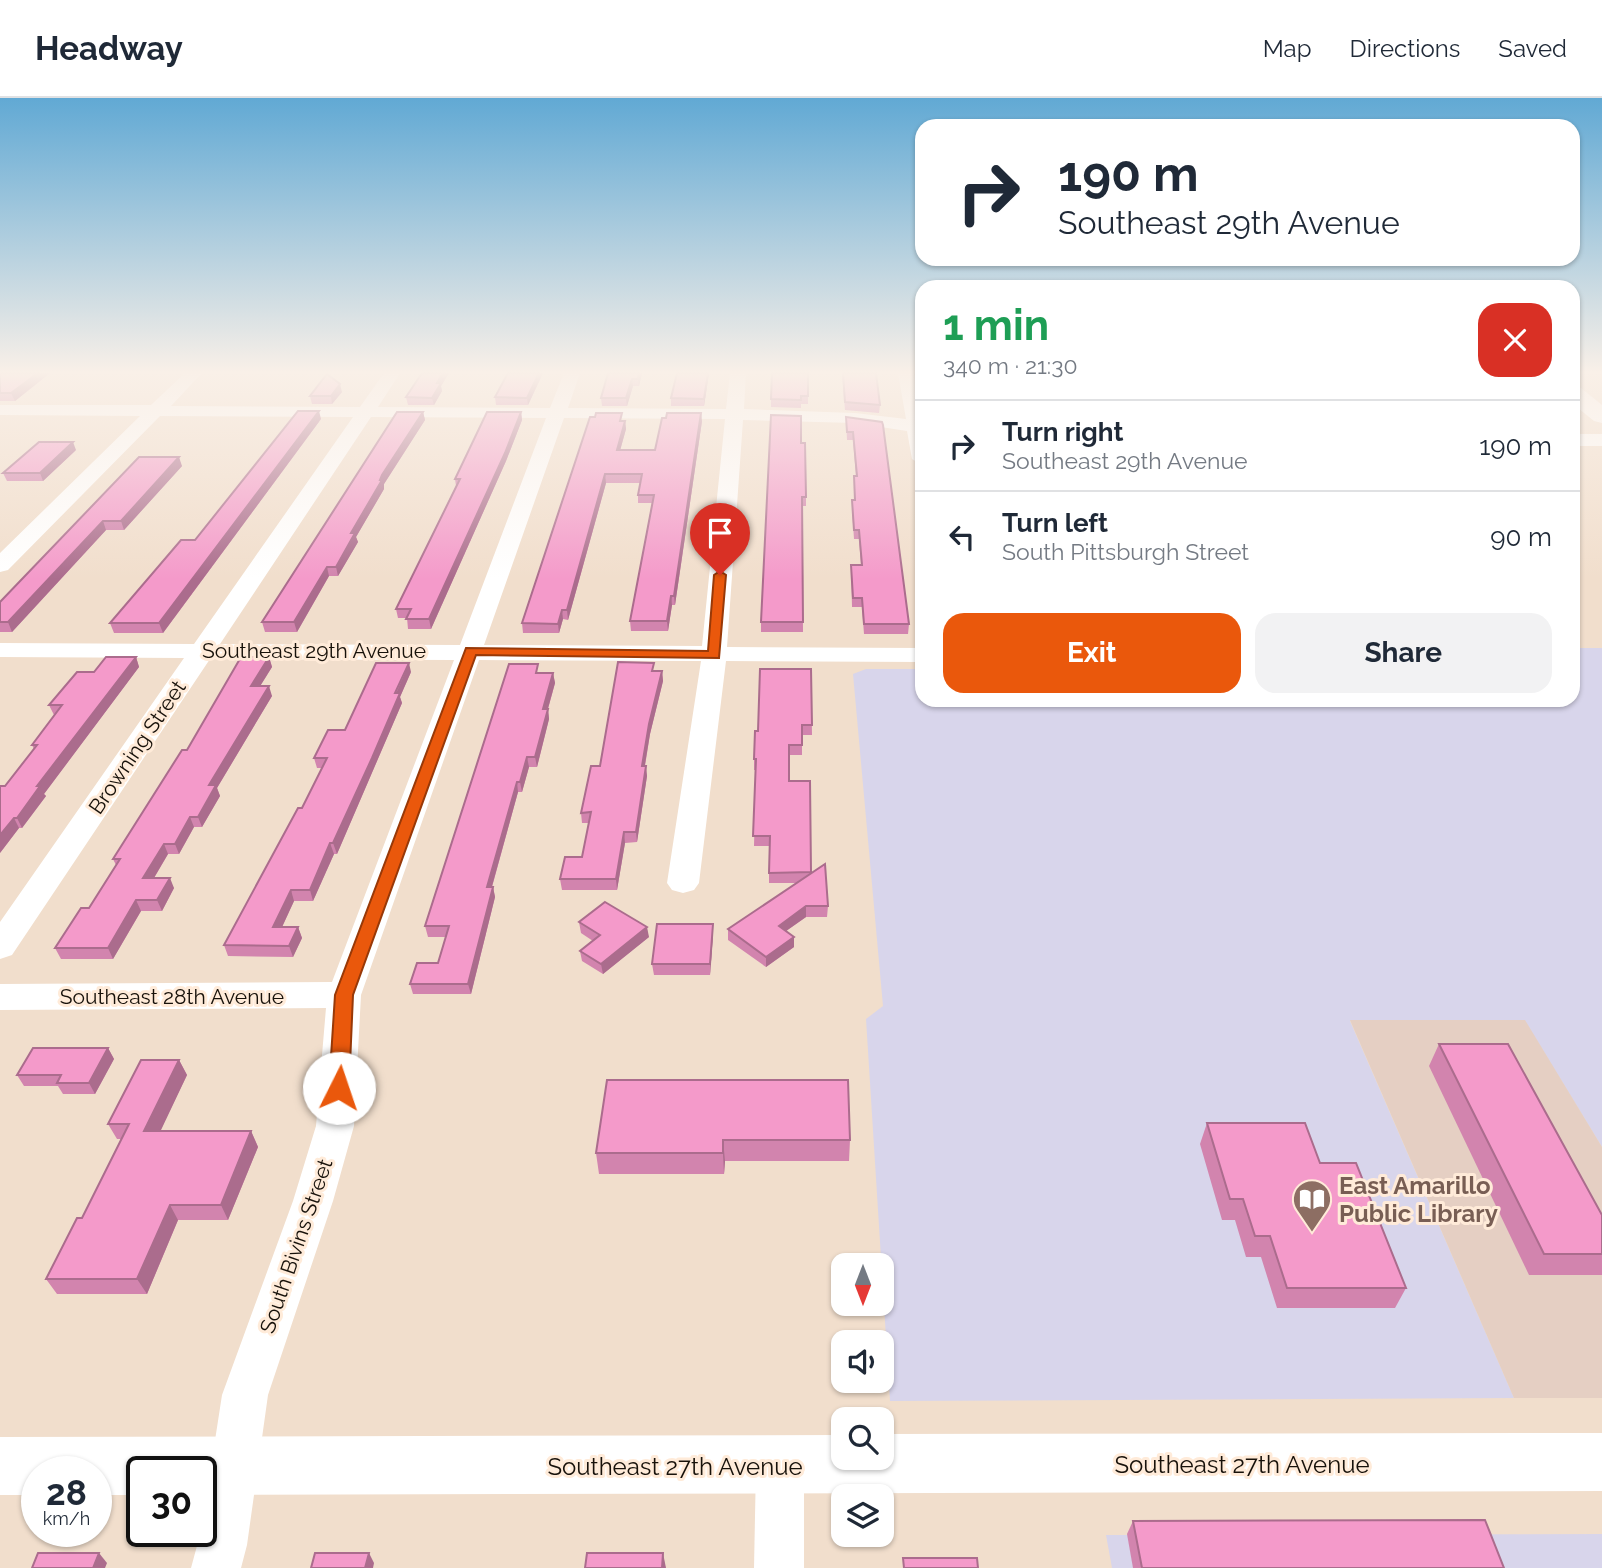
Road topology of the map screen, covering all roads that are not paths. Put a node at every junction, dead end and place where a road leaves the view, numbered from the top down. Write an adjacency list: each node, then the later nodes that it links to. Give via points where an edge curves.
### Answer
1 (124, 442): 5 (street)
2 (345, 442): 7 (street, Browning Street)
3 (545, 442): 8 (street, South Bivins Street)
4 (731, 442): 9 (street)
5 (0, 565)
6 (0, 650): 7 (street, Southeast 29th Avenue)
7 (203, 650): 8 (street, Southeast 29th Avenue); 12 (street, Browning Street)
8 (471, 651): 9 (street, Southeast 29th Avenue); 13 (street, South Bivins Street)
9 (714, 655): 10 (street, Southeast 29th Avenue); 11 (street)
10 (915, 655)
11 (683, 883)
12 (0, 947)
13 (344, 995): 14 (street, Southeast 28th Avenue); 16 (street, South Bivins Street, via 335,1126 245,1395)
14 (0, 997)
15 (1602, 1462): 18 (main road, Southeast 27th Avenue)
16 (234, 1465): 17 (main road, Southeast 27th Avenue); 18 (main road, Southeast 27th Avenue); 19 (street, South Bivins Street)
17 (0, 1466)
18 (780, 1466): 20 (street)
19 (216, 1568)
20 (779, 1568)

